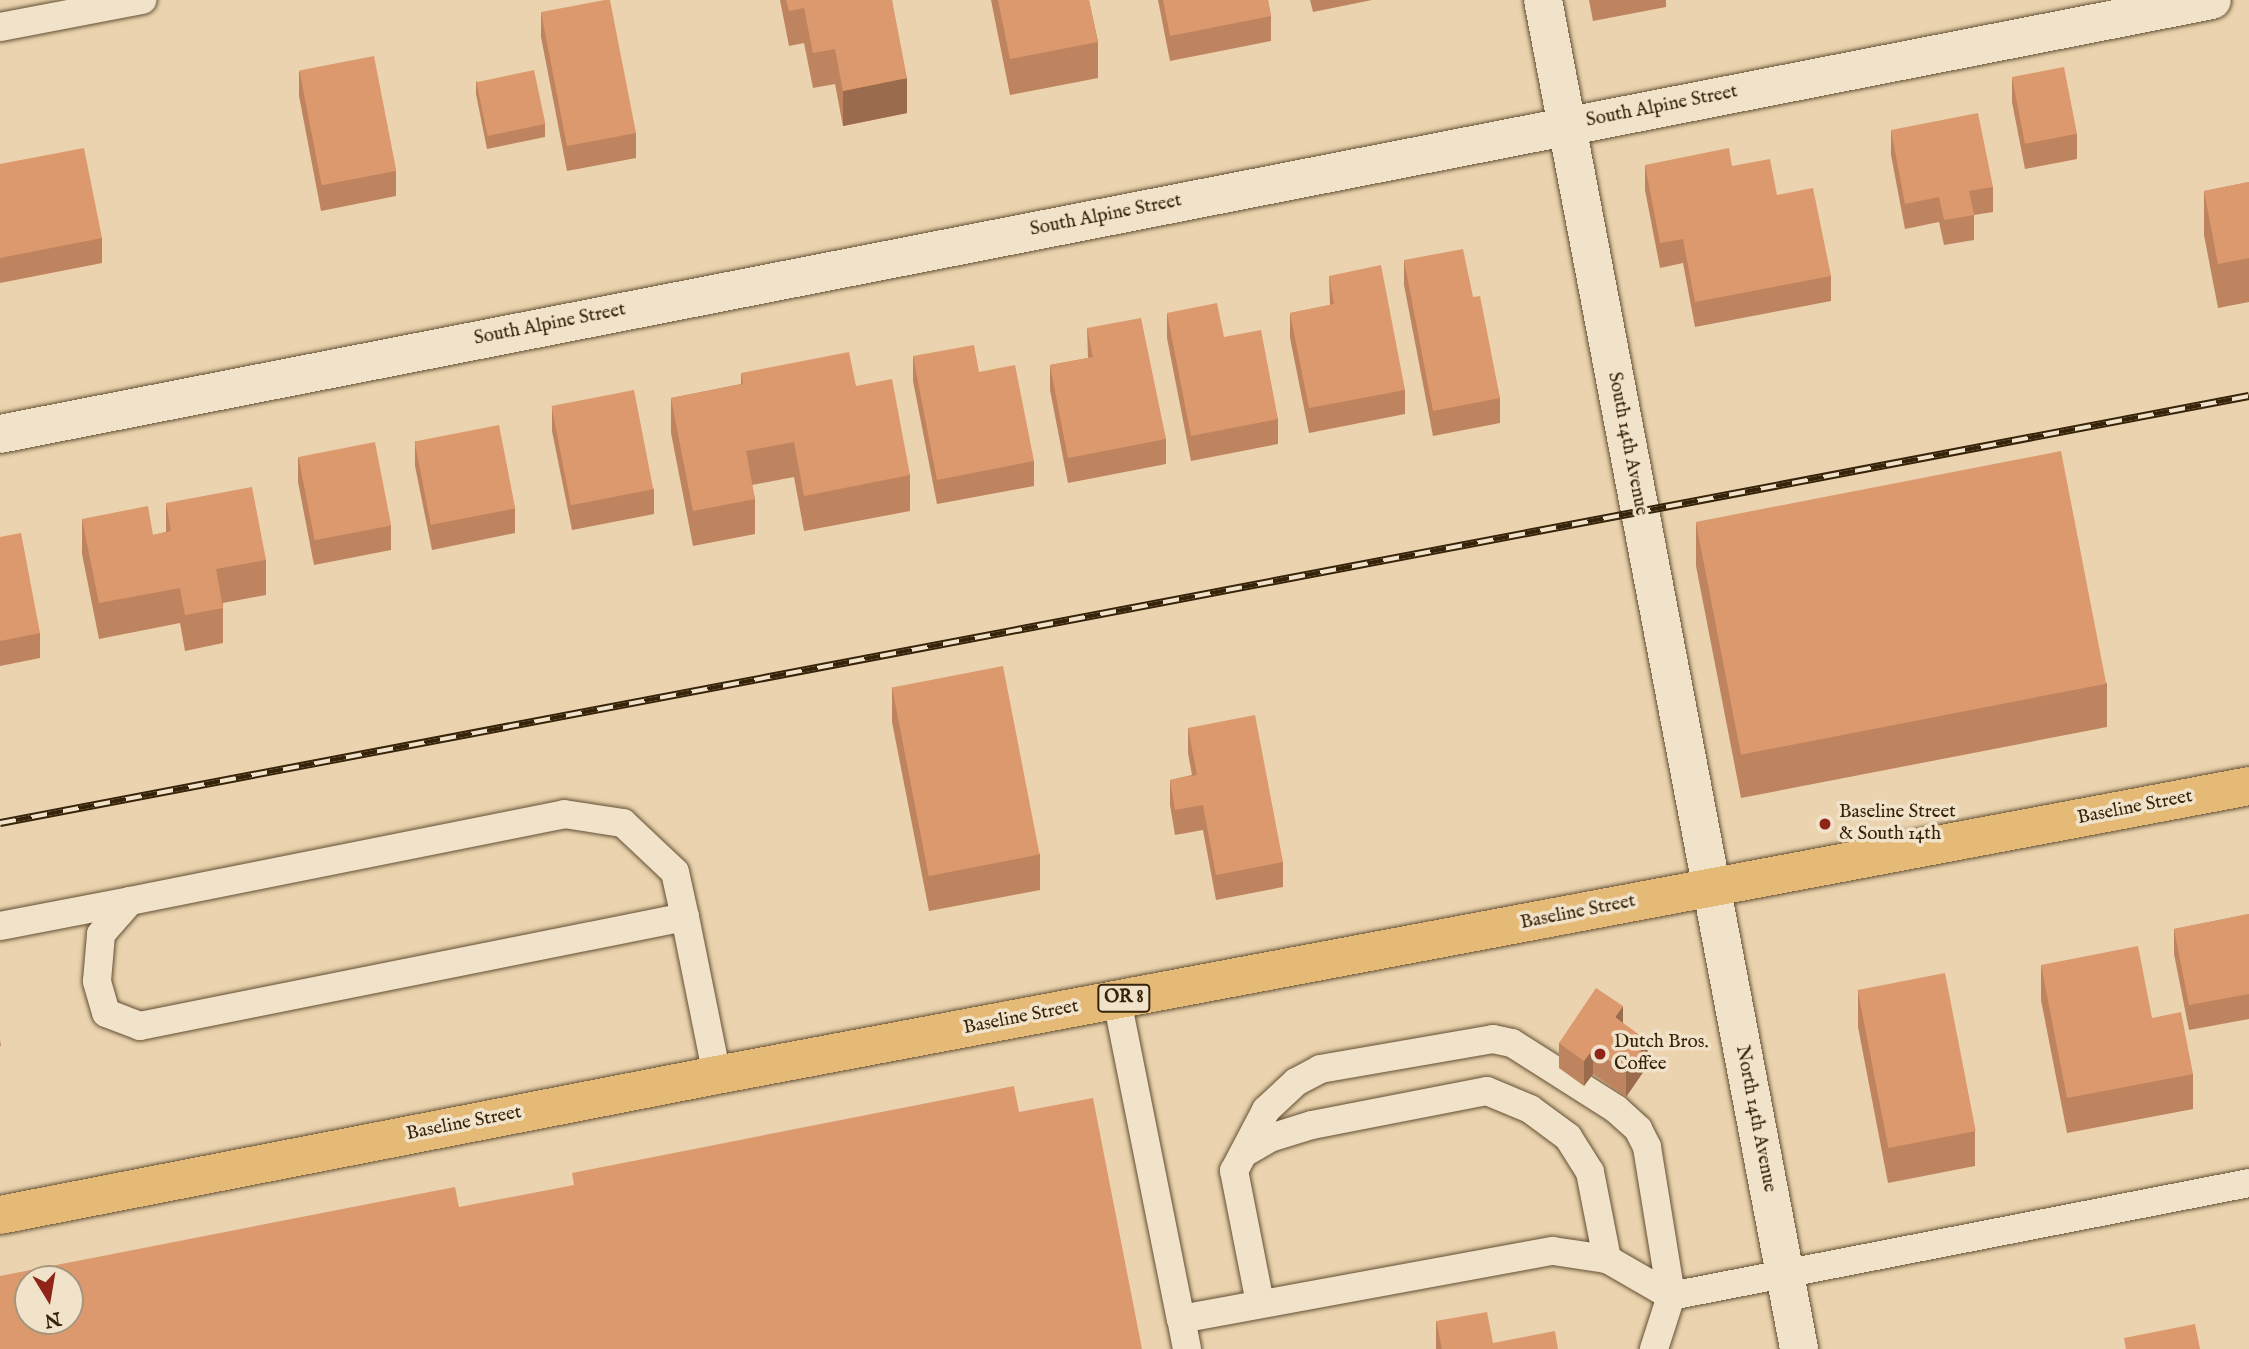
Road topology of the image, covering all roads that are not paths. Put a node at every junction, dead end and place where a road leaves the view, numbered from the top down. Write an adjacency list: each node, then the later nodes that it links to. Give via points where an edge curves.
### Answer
1 (142, 0): 4 (lane)
2 (1543, 0): 5 (street, South 14th Avenue)
3 (2212, 0): 5 (street, South Alpine Street)
4 (0, 27)
5 (1567, 125): 6 (street, South Alpine Street); 8 (street, South 14th Avenue)
6 (0, 434)
7 (2249, 786): 8 (highway, Baseline Street / OR 8)
8 (1712, 889): 12 (highway, Baseline Street / OR 8); 18 (street, North 14th Avenue)
9 (130, 901): 10 (lane, via 564,814 623,823 675,872); 10 (lane, via 101,934 97,981 106,1013 140,1026); 11 (lane)
10 (685, 917): 13 (lane)
11 (0, 926)
12 (1117, 1000): 13 (highway, Baseline Street / OR 8); 21 (lane)
13 (717, 1075): 16 (highway, Baseline Street / OR 8)
14 (1246, 1152): 17 (lane, via 1270,1138 1312,1125 1487,1091 1530,1109 1568,1137 1590,1172); 19 (lane, via 1266,1110 1296,1082 1320,1069 1472,1041 1513,1043 1616,1109 1638,1129 1655,1174); 20 (lane, via 1234,1171)
15 (2249, 1183): 18 (lane)
16 (0, 1215)
17 (1607, 1259): 19 (lane); 20 (lane, via 1553,1251)
18 (1784, 1275): 19 (lane); 24 (street, North 14th Avenue)
19 (1671, 1296): 23 (lane)
20 (1260, 1303): 21 (lane)
21 (1181, 1319): 22 (lane)
22 (1187, 1349)
23 (1654, 1349)
24 (1799, 1349)

